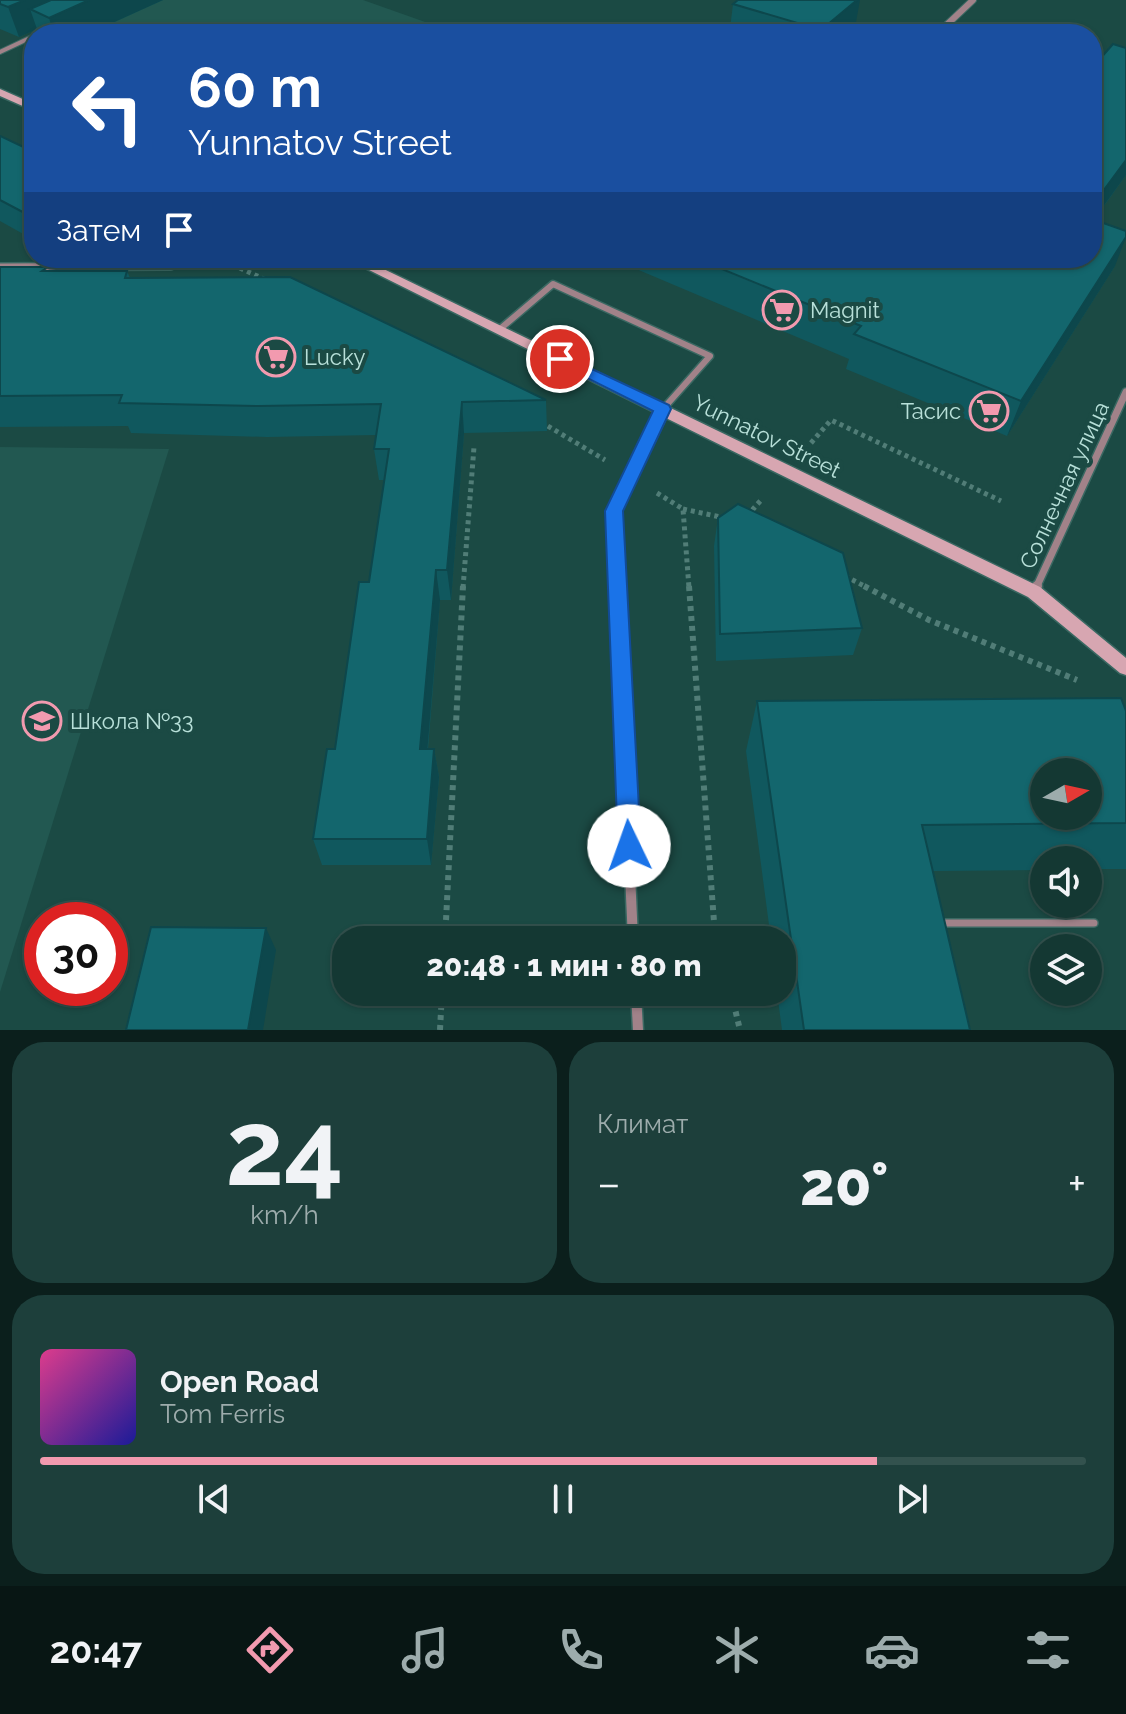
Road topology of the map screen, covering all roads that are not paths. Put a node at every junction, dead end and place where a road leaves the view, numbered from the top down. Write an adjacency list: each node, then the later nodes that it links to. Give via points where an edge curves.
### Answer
1 (973, 0): 2 (street)
2 (948, 24)
3 (24, 41): 4 (lane)
4 (0, 52)
5 (0, 92): 6 (street)
6 (24, 103)
7 (0, 267): 8 (street)
8 (24, 267)
9 (372, 268): 10 (street, Yunnatov Street)
10 (500, 329): 12 (street, Yunnatov Street); 12 (lane, via 553,284 710,356)
11 (1126, 392): 14 (street, Солнечная улица)
12 (663, 409): 13 (street); 14 (street, Yunnatov Street)
13 (638, 461): 17 (street, via 614,511)
14 (1034, 592): 15 (street, Yunnatov Street)
15 (1126, 668)
16 (1094, 923): 18 (lane, via 931,923)
17 (632, 926)
18 (935, 938)
19 (637, 1006): 20 (street)
20 (638, 1030)

